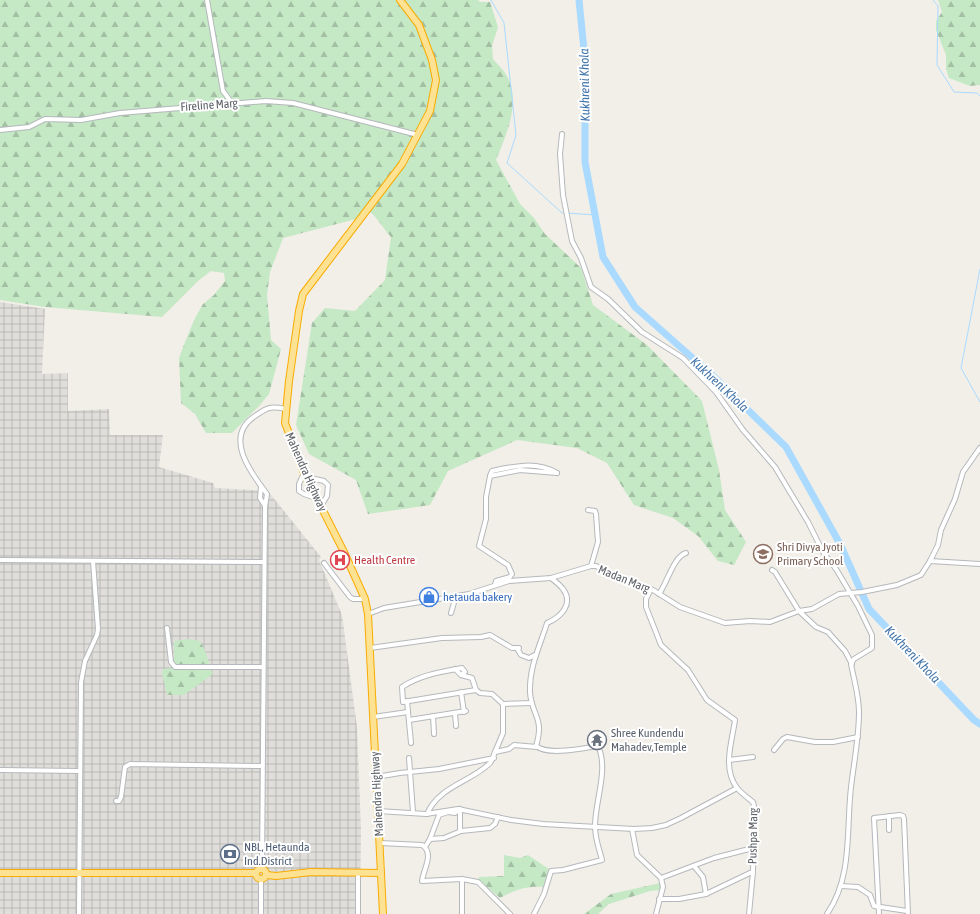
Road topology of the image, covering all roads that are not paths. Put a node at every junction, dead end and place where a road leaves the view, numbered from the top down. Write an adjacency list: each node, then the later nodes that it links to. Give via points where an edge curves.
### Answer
1 (207, 0): 3 (street, via 223,91)
2 (400, 0): 6 (highway, Mahendra Highway, via 419,25 432,60 436,80 430,111)
3 (232, 103): 4 (street, Fireline Marg, via 120,113 81,120 45,119 30,127); 6 (street, Fireline Marg, via 293,103)
4 (0, 130)
5 (562, 134): 28 (street, via 560,154 563,195 572,241 591,287 612,302 642,332 683,358 716,392 786,483 823,552)
6 (418, 135): 7 (highway, Mahendra Highway, via 402,164 303,294)
7 (286, 409): 9 (highway, Mahendra Highway, via 285,423); 11 (street, via 268,407 250,419 242,433 240,440 243,459)
8 (980, 448): 19 (street, Madan Marg, via 963,472 955,499 941,530 938,546)
9 (305, 475): 12 (highway, Mahendra Highway); 12 (street, via 299,484 299,491); 13 (street, via 324,481 328,485 327,496)
10 (490, 476): 10 (street, via 520,470 557,473 550,468 534,465 492,471); 26 (street, via 486,497 486,519 479,546 508,565 512,574 496,581)
11 (261, 486): 14 (street, via 260,498); 14 (street, via 267,494)
12 (316, 498): 13 (highway, Mahendra Highway)
13 (321, 506): 31 (highway, Mahendra Highway)
14 (265, 507): 20 (street)
15 (588, 510): 23 (street, via 595,511 598,539)
16 (686, 553): 29 (street, via 677,560)
17 (0, 560): 18 (street)
18 (93, 561): 20 (street); 63 (street, via 98,629 85,661 81,682)
19 (930, 561): 22 (street); 28 (street, Madan Marg, via 921,575 909,581)
20 (264, 562): 39 (street)
21 (324, 563): 31 (street, via 350,597)
22 (980, 564)
23 (591, 566): 25 (street, Madan Marg); 27 (street, Madan Marg)
24 (772, 570): 32 (street)
25 (551, 578): 26 (street, Madan Marg, via 509,581); 37 (street, via 564,590 567,603 565,611 560,616 547,623)
26 (495, 585): 30 (street, Madan Marg)
27 (651, 589): 29 (street, Madan Marg); 60 (street, Pushpa Marg, via 646,599 646,607 661,645 688,670 707,700 736,720)
28 (849, 593): 32 (street, Madan Marg, via 839,594 812,609); 38 (street, via 872,635 873,642 872,648 854,659)
29 (659, 594): 32 (street, Madan Marg, via 680,608 726,623 770,622)
30 (456, 596): 33 (street); 34 (street, Madan Marg, via 384,608)
31 (365, 599): 34 (highway, Mahendra Highway)
32 (799, 610): 38 (street, via 816,627 828,632 845,651)
33 (451, 612)
34 (368, 614): 36 (highway, Mahendra Highway)
35 (167, 628): 39 (street, via 171,662 175,667)
36 (370, 648): 37 (street, via 442,638 490,635 512,648 519,648 521,655 529,658); 48 (highway, Mahendra Highway)
37 (535, 655): 43 (street, via 530,692)
38 (852, 664): 52 (street, via 859,711)
39 (263, 667): 61 (street)
40 (476, 690): 41 (street); 42 (street, via 472,678 462,675 465,672 462,668 455,669 412,680 402,687 404,702); 44 (street, via 483,694 492,694)
41 (461, 692): 42 (street); 46 (street, via 465,711)
42 (407, 701): 45 (street)
43 (532, 703): 44 (street); 54 (street, via 540,726)
44 (503, 704): 56 (street, via 502,733)
45 (408, 712): 48 (street); 49 (street)
46 (455, 713): 47 (street); 50 (street)
47 (433, 716): 49 (street); 51 (street)
48 (373, 717): 65 (highway, Mahendra Highway)
49 (409, 720): 53 (street)
50 (456, 726)
51 (434, 734)
52 (858, 737): 55 (street, via 833,742 787,737); 94 (street, via 848,821 849,844)
53 (411, 743)
54 (537, 747): 56 (street, via 514,745); 74 (street, via 552,751 598,746 602,780)
55 (774, 750)
56 (495, 752): 58 (street)
57 (409, 758): 64 (street)
58 (494, 758): 64 (street); 71 (street, via 486,766 452,786 432,803)
59 (753, 758): 60 (street)
60 (729, 760): 66 (street, Pushpa Marg, via 730,774)
61 (262, 766): 67 (street, via 130,764 125,767 122,797); 83 (street)
62 (0, 770): 63 (street)
63 (80, 771): 86 (street)
64 (411, 772): 65 (street); 70 (street)
65 (376, 778): 69 (highway, Mahendra Highway)
66 (737, 788): 75 (street, via 666,825); 81 (street, Pushpa Marg, via 753,802)
67 (116, 801)
68 (460, 809): 71 (street); 72 (street); 77 (street); 78 (street, via 455,814 448,812 439,815)
69 (378, 811): 70 (street); 79 (highway, Mahendra Highway)
70 (413, 812): 71 (street)
71 (427, 814)
72 (498, 816): 74 (street, via 543,824); 77 (street, via 490,828)
73 (889, 816): 76 (street); 97 (street, via 874,818); 98 (street, via 900,815 904,819)
74 (595, 826): 75 (street); 105 (street, via 596,842 602,860 552,871)
75 (632, 829): 91 (street, via 637,855)
76 (889, 830)
77 (460, 831): 78 (street, via 444,838)
78 (430, 839): 80 (street)
79 (380, 843): 80 (street); 89 (highway, Mahendra Highway)
80 (425, 847): 93 (street, via 428,861 422,881)
81 (753, 848): 82 (street); 85 (street, Pushpa Marg)
82 (694, 866): 91 (street); 95 (street, via 703,877)
83 (262, 869): 87 (highway); 90 (highway)
84 (0, 872): 86 (highway)
85 (752, 872): 95 (street); 107 (street, Pushpa Marg)
86 (79, 873): 87 (highway); 99 (street)
87 (256, 873): 92 (highway)
88 (358, 873): 89 (highway); 90 (highway, via 311,872); 101 (street)
89 (381, 873): 102 (highway, Mahendra Highway)
90 (266, 875): 92 (highway)
91 (661, 878): 96 (street, via 663,887)
92 (261, 879): 100 (street)
93 (462, 879): 103 (street); 104 (street, via 478,882)
94 (841, 886): 97 (street, via 858,887 870,896 874,906); 108 (street)
95 (706, 894): 96 (street, via 679,899)
96 (659, 899): 106 (street)
97 (878, 907): 98 (street); 109 (street)
98 (907, 912)
99 (79, 914)
100 (261, 914)
101 (358, 914)
102 (383, 914)
103 (462, 914)
104 (510, 914)
105 (534, 914)
106 (656, 914)
107 (749, 914)
108 (827, 914)
109 (879, 914)

